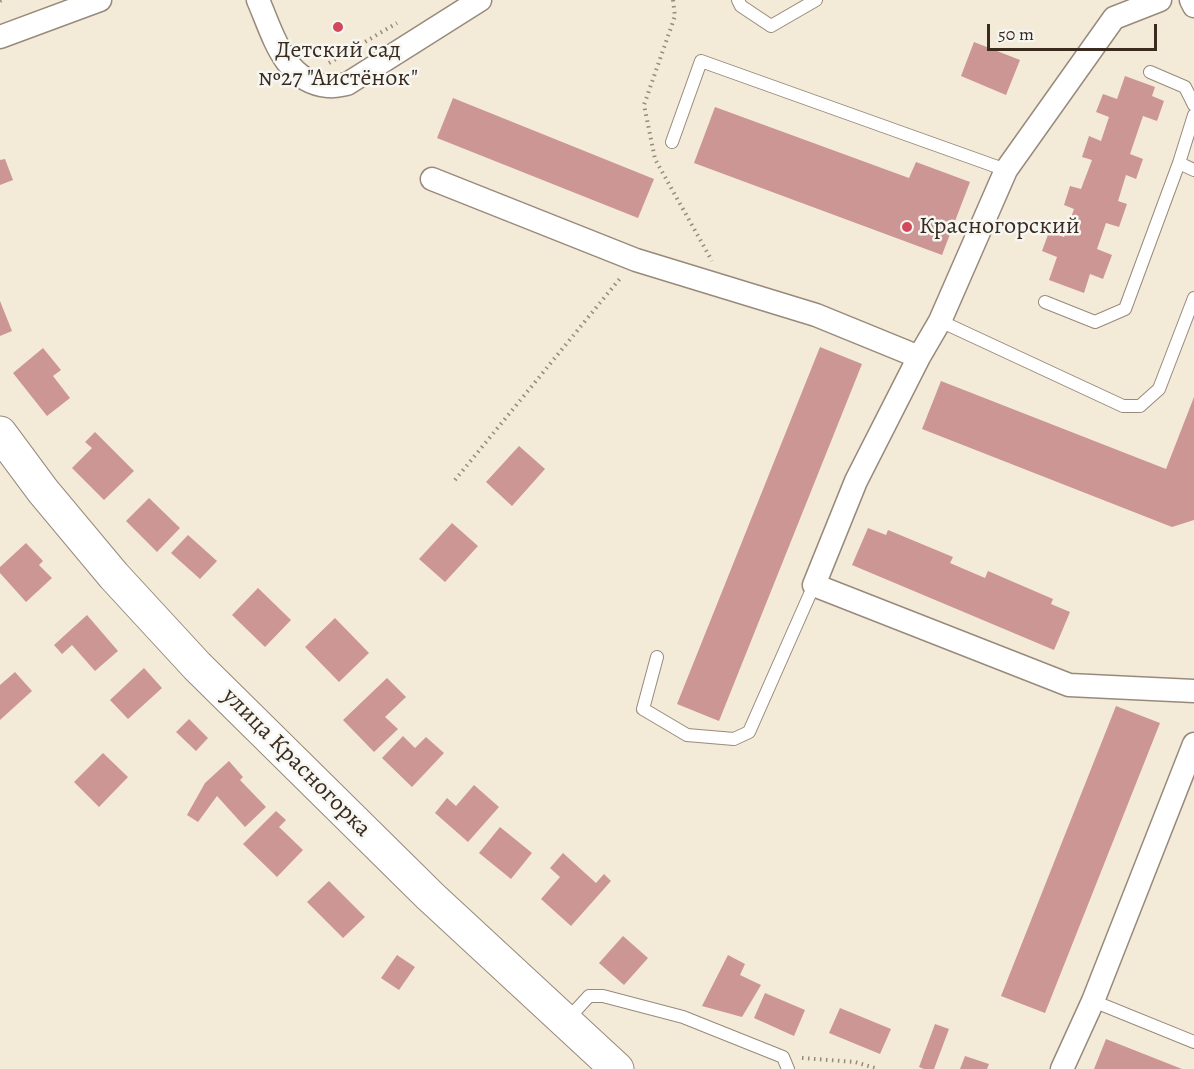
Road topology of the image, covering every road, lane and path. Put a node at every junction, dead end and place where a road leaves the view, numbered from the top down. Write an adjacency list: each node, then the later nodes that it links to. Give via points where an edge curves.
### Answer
1 (258, 0): 12 (street, via 285,61)
2 (480, 0): 12 (street, via 347,84 328,87)
3 (738, 0): 4 (lane, via 771,26)
4 (816, 0)
5 (1160, 0): 17 (street, via 1114,18)
6 (1191, 0): 8 (street)
7 (96, 1): 10 (street)
8 (1194, 6)
9 (406, 18): 12 (path)
10 (0, 37)
11 (1150, 72): 13 (lane, via 1185,87)
12 (303, 78)
13 (1194, 105)
14 (1194, 115): 16 (lane)
15 (672, 142): 17 (lane, via 701,61)
16 (1179, 163): 18 (lane); 22 (lane, via 1125,309 1095,322)
17 (1006, 170): 23 (street)
18 (1194, 170)
19 (432, 179): 20 (street)
20 (636, 260): 24 (street, via 816,315); 26 (path)
21 (1194, 298): 23 (lane, via 1159,389 1140,406 1124,406)
22 (1045, 302)
23 (940, 321): 24 (street)
24 (919, 357): 27 (street, via 856,481)
25 (0, 433): 32 (main road, улица Красногорка, via 114,576 197,666 430,896)
26 (455, 480)
27 (813, 585): 28 (lane, via 749,732 734,739 687,735 643,709); 29 (street, via 1068,685)
28 (657, 657)
29 (1194, 691)
30 (1194, 744): 31 (street)
31 (1093, 1001): 33 (lane); 38 (street)
32 (566, 1022): 34 (lane, via 589,996 603,996 683,1017); 35 (main road, улица Красногорка)
33 (1194, 1042)
34 (783, 1057): 36 (lane); 37 (path, via 855,1062)
35 (617, 1069)
36 (788, 1069)
37 (878, 1069)
38 (1062, 1069)

